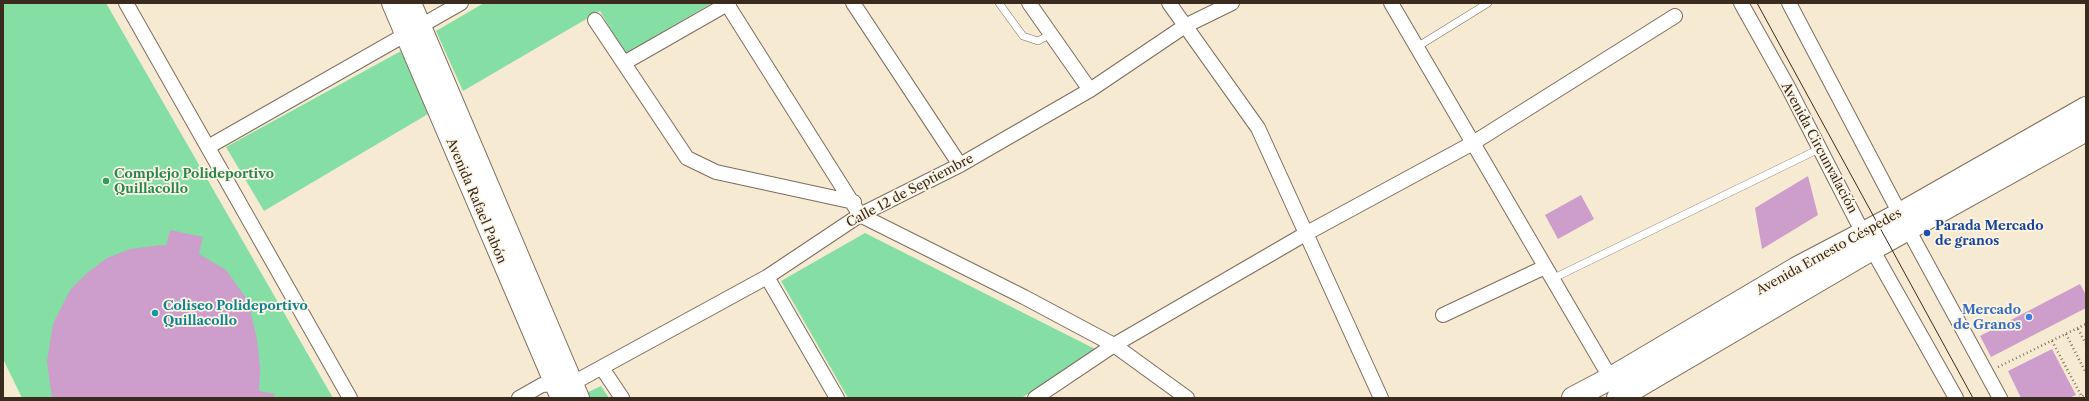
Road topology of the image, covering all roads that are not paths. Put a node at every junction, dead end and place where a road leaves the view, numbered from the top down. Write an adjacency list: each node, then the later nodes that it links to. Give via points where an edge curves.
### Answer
1 (126, 3): 26 (street)
2 (392, 3): 18 (main road, Avenida Rafael Pabón)
3 (411, 3): 18 (main road, Avenida Rafael Pabón)
4 (461, 3): 18 (street)
5 (853, 3): 28 (street)
6 (999, 3): 19 (lane, via 1023,36 1038,41)
7 (1029, 3): 19 (street)
8 (1169, 3): 17 (street)
9 (1232, 3): 17 (street, Calle 12 de Septiembre)
10 (1391, 3): 20 (street)
11 (1488, 3): 20 (lane)
12 (1741, 3): 27 (street, Avenida Circunvalación)
13 (1789, 3): 31 (street)
14 (728, 4): 21 (street); 29 (street)
15 (1674, 16): 25 (street)
16 (595, 20): 21 (street)
17 (1185, 26): 22 (street, Calle 12 de Septiembre); 32 (street, via 1258,128)
18 (413, 30): 26 (street); 39 (main road, Avenida Rafael Pabón)
19 (1051, 34): 22 (street)
20 (1417, 47): 25 (street)
21 (624, 63): 29 (street, via 687,158 716,172)
22 (1090, 90): 28 (street, Calle 12 de Septiembre)
23 (2086, 108): 31 (highway, Avenida Ernesto Céspedes)
24 (2086, 130): 31 (highway, Avenida Ernesto Céspedes)
25 (1473, 143): 32 (street); 34 (street)
26 (208, 147): 41 (street)
27 (1819, 149): 33 (street, Avenida Circunvalación); 34 (lane)
28 (960, 165): 30 (street, Calle 12 de Septiembre)
29 (854, 202): 30 (street)
30 (860, 215): 35 (street, Calle 12 de Septiembre); 37 (street)
31 (1904, 221): 33 (highway, Avenida Ernesto Céspedes); 50 (street)
32 (1307, 233): 37 (street); 47 (street)
33 (1868, 241): 40 (highway, Avenida Ernesto Céspedes, via 1797,268); 49 (street, Avenida Circunvalación)
34 (1549, 273): 36 (street); 40 (street)
35 (767, 277): 38 (street, Calle 12 de Septiembre); 44 (street)
36 (1443, 315)
37 (1114, 345): 45 (street); 46 (street)
38 (602, 368): 39 (street, Calle 12 de Septiembre); 43 (street)
39 (567, 391): 42 (street, Calle 12 de Septiembre, via 542,385)
40 (1617, 391): 48 (highway, Avenida Ernesto Céspedes)
41 (350, 398)
42 (519, 398)
43 (622, 398)
44 (837, 398)
45 (1035, 398)
46 (1187, 398)
47 (1381, 398)
48 (1573, 398)
49 (1956, 398)
50 (2000, 398)

